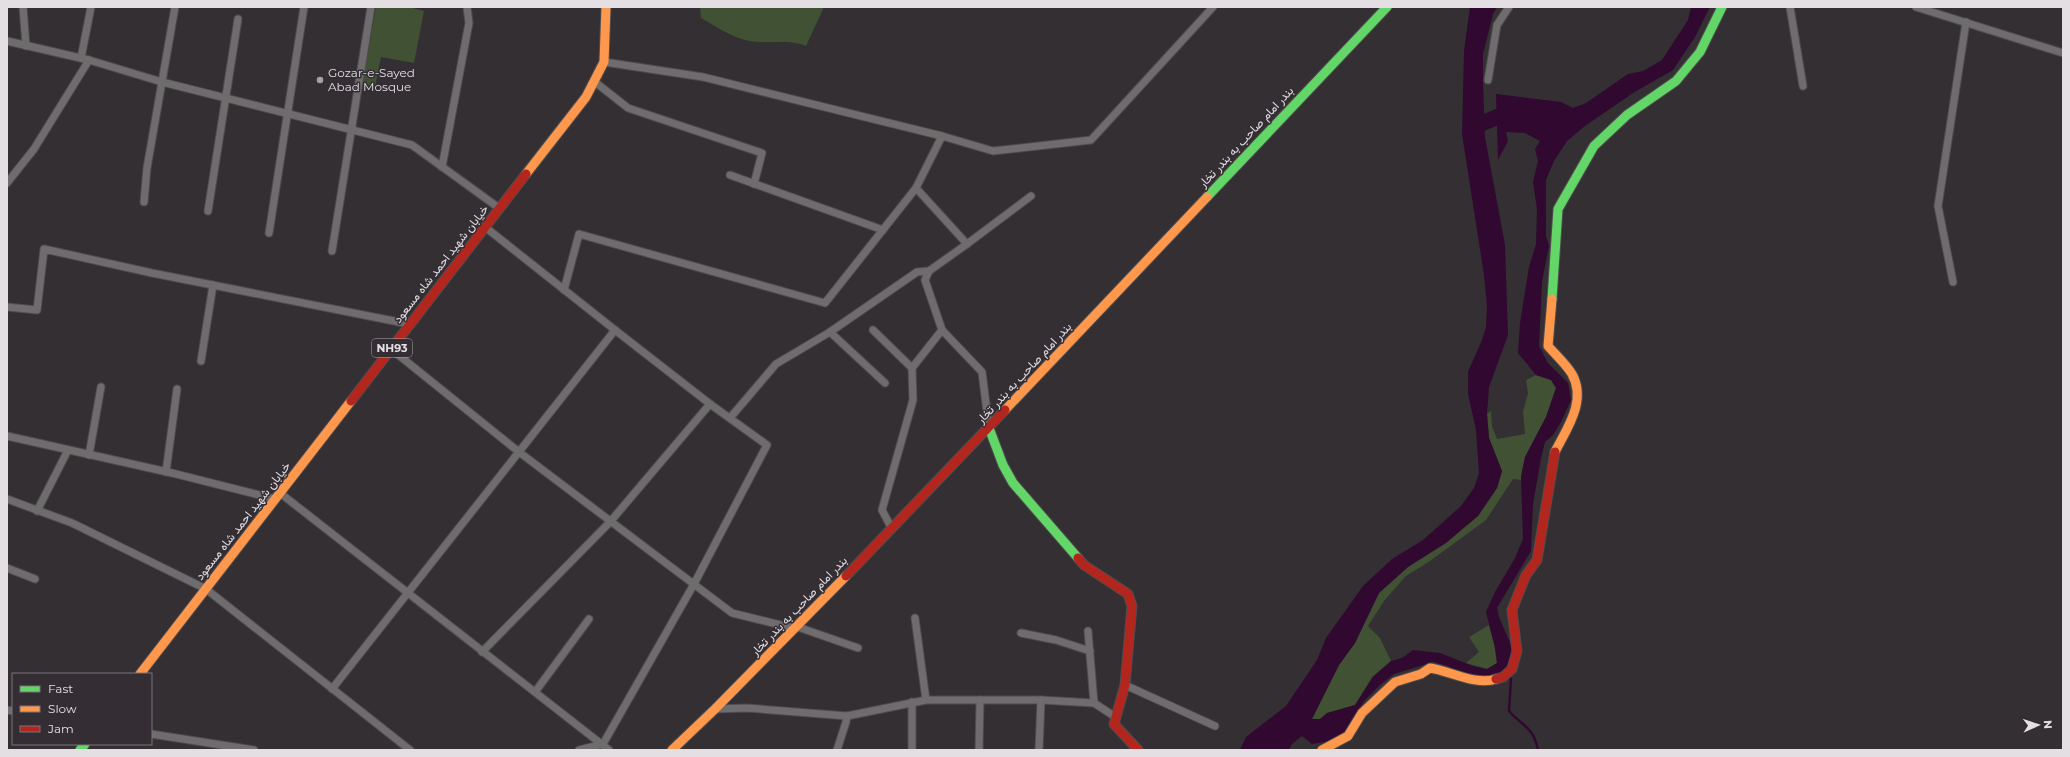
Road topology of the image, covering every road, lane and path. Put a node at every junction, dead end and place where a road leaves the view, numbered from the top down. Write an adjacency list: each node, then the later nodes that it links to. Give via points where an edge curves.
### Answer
1 (23, 7): 17 (street)
2 (91, 7): 19 (street)
3 (175, 7): 23 (street)
4 (304, 7): 27 (street)
5 (371, 7): 28 (street)
6 (467, 7): 30 (street, via 469,23)
7 (606, 7): 21 (main road, خیابان شهید احمد شاه مسعود / NH93)
8 (1387, 7): 62 (main road, بندر امام صاحب به بندر تخار)
9 (1509, 7): 22 (street, via 1497,25)
10 (1722, 7): 111 (main road, via 1700,52 1676,80 1627,115 1594,146 1558,209 1548,346 1572,375 1578,396 1574,415 1554,453 1537,560 1526,575 1512,610 1517,651 1512,669 1503,677 1491,681 1430,668 1421,674 1395,682 1362,713 1348,736)
11 (1790, 7): 25 (street)
12 (1916, 7): 15 (street)
13 (1208, 8): 29 (street, via 1091,140 993,151)
14 (238, 19): 26 (street)
15 (1966, 22): 18 (street); 45 (street, via 1938,206)
16 (7, 41): 17 (street)
17 (26, 46): 19 (street)
18 (2063, 53)
19 (81, 58): 20 (street)
20 (89, 60): 23 (street); 32 (street, via 34,149)
21 (604, 62): 24 (main road, خیابان شهید احمد شاه مسعود / NH93); 29 (street, via 703,77)
22 (1488, 80)
23 (162, 82): 26 (street); 36 (street)
24 (595, 82): 33 (street, via 628,108 762,153); 37 (main road, خیابان شهید احمد شاه مسعود / NH93, via 586,98)
25 (1803, 86)
26 (225, 98): 27 (street); 38 (street)
27 (288, 114): 28 (street); 41 (street)
28 (352, 130): 30 (street, via 412,145); 43 (street)
29 (942, 136): 34 (street)
30 (442, 167): 37 (street)
31 (730, 175): 33 (street)
32 (7, 183)
33 (754, 184): 40 (street)
34 (916, 188): 40 (street); 42 (street)
35 (1031, 196): 42 (street)
36 (144, 202)
37 (499, 208): 39 (main road, خیابان شهید احمد شاه مسعود / NH93)
38 (208, 211)
39 (485, 227): 47 (street); 49 (main road, خیابان شهید احمد شاه مسعود / NH93)
40 (883, 230): 47 (street, via 826,303 579,234)
41 (268, 233)
42 (967, 244): 44 (street)
43 (332, 251)
44 (929, 271): 52 (street, via 925,280); 53 (street, via 917,272)
45 (1953, 282)
46 (213, 285): 48 (street, via 44,249 37,310); 49 (street); 55 (street)
47 (564, 290): 50 (street)
48 (7, 307)
49 (409, 324): 54 (main road, خیابان شهید احمد شاه مسعود / NH93)
50 (615, 330): 60 (street); 65 (street)
51 (873, 330): 56 (street)
52 (942, 330): 56 (street); 62 (street, via 982,372)
53 (830, 332): 57 (street); 61 (street, via 776,364)
54 (391, 349): 65 (street); 68 (main road, خیابان شهید احمد شاه مسعود / NH93)
55 (201, 361)
56 (912, 368): 72 (street, via 913,400 882,510)
57 (885, 383)
58 (101, 387): 66 (street)
59 (177, 389): 67 (street)
60 (710, 404): 61 (street); 71 (street)
61 (730, 418): 75 (street, via 766,445)
62 (989, 428): 72 (main road, بندر امام صاحب به بندر تخار); 87 (main road, via 1002,465 1013,483 1084,566 1128,594 1132,606)
63 (7, 436): 64 (street)
64 (68, 450): 66 (street); 70 (street)
65 (519, 452): 71 (street); 77 (street)
66 (89, 455): 67 (street)
67 (166, 472): 68 (street)
68 (277, 496): 76 (main road, خیابان شهید احمد شاه مسعود / NH93); 77 (street)
69 (7, 499): 70 (street)
70 (37, 511): 76 (street, via 72,523)
71 (610, 522): 75 (street); 85 (street)
72 (892, 529): 80 (main road, بندر امام صاحب به بندر تخار)
73 (7, 568): 74 (street)
74 (35, 579)
75 (694, 584): 80 (street, via 732,613); 100 (street)
76 (206, 589): 86 (main road, خیابان شهید احمد شاه مسعود / NH93); 88 (street)
77 (409, 593): 85 (street); 88 (street)
78 (915, 618): 90 (street)
79 (589, 619): 89 (street)
80 (794, 627): 83 (street); 95 (main road, بندر امام صاحب به بندر تخار)
81 (1088, 631): 84 (street)
82 (1021, 633): 84 (street, via 1056,640)
83 (858, 648)
84 (1090, 651): 94 (street)
85 (482, 652): 89 (street)
86 (141, 673)
87 (1125, 685): 97 (main road); 98 (street)
88 (332, 689): 102 (street)
89 (535, 692): 100 (street)
90 (926, 700): 91 (street); 93 (street)
91 (980, 700): 92 (street); 108 (street)
92 (1042, 700): 94 (street); 109 (street)
93 (912, 702): 96 (street); 107 (street)
94 (1094, 703): 97 (street)
95 (715, 709): 96 (street, via 747,708); 105 (main road, بندر امام صاحب به بندر تخار)
96 (846, 716): 106 (street)
97 (1114, 716): 110 (main road, via 1114,724)
98 (1215, 726)
99 (152, 734): 101 (street)
100 (603, 744): 103 (street); 104 (street)
101 (254, 750)
102 (410, 750)
103 (579, 750)
104 (609, 750)
105 (672, 750)
106 (837, 750)
107 (912, 750)
108 (979, 750)
109 (1039, 750)
110 (1138, 750)
111 (1322, 750)

